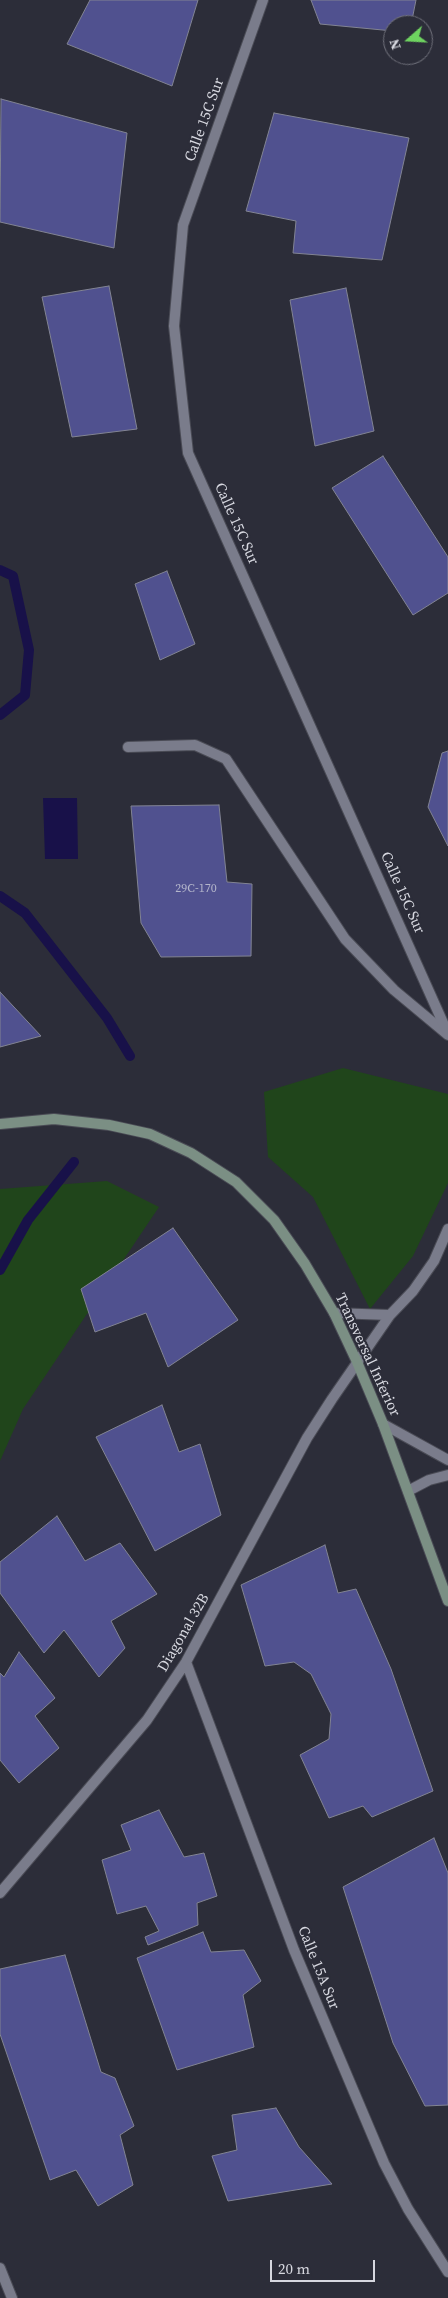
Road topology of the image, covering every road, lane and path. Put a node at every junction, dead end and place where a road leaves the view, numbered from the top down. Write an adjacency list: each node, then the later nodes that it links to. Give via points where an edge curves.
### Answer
1 (263, 0): 3 (street, Calle 15C Sur, via 183,225 174,326 188,453)
2 (128, 746): 3 (street, via 195,745 226,759 345,939 394,990)
3 (448, 1035)
4 (0, 1124): 6 (main road, Transversal Inferior, via 54,1119 109,1125 150,1134 191,1153 236,1182 274,1220)
5 (448, 1229): 7 (street, via 434,1261 413,1291)
6 (334, 1313): 7 (street); 8 (main road, Transversal Inferior)
7 (390, 1315): 8 (street)
8 (357, 1362): 9 (main road, Transversal Inferior); 14 (street, Diagonal 32B, via 307,1438)
9 (383, 1424): 10 (street); 12 (main road, Transversal Inferior)
10 (448, 1460)
11 (448, 1475): 12 (street)
12 (408, 1491): 13 (main road, Transversal Inferior)
13 (448, 1601)
14 (186, 1662): 15 (street, Diagonal 32B, via 147,1720); 17 (street, Calle 15A Sur, via 294,1950 384,2163 408,2209)
15 (0, 1893)
16 (0, 2268): 18 (street)
17 (448, 2272)
18 (12, 2298)

